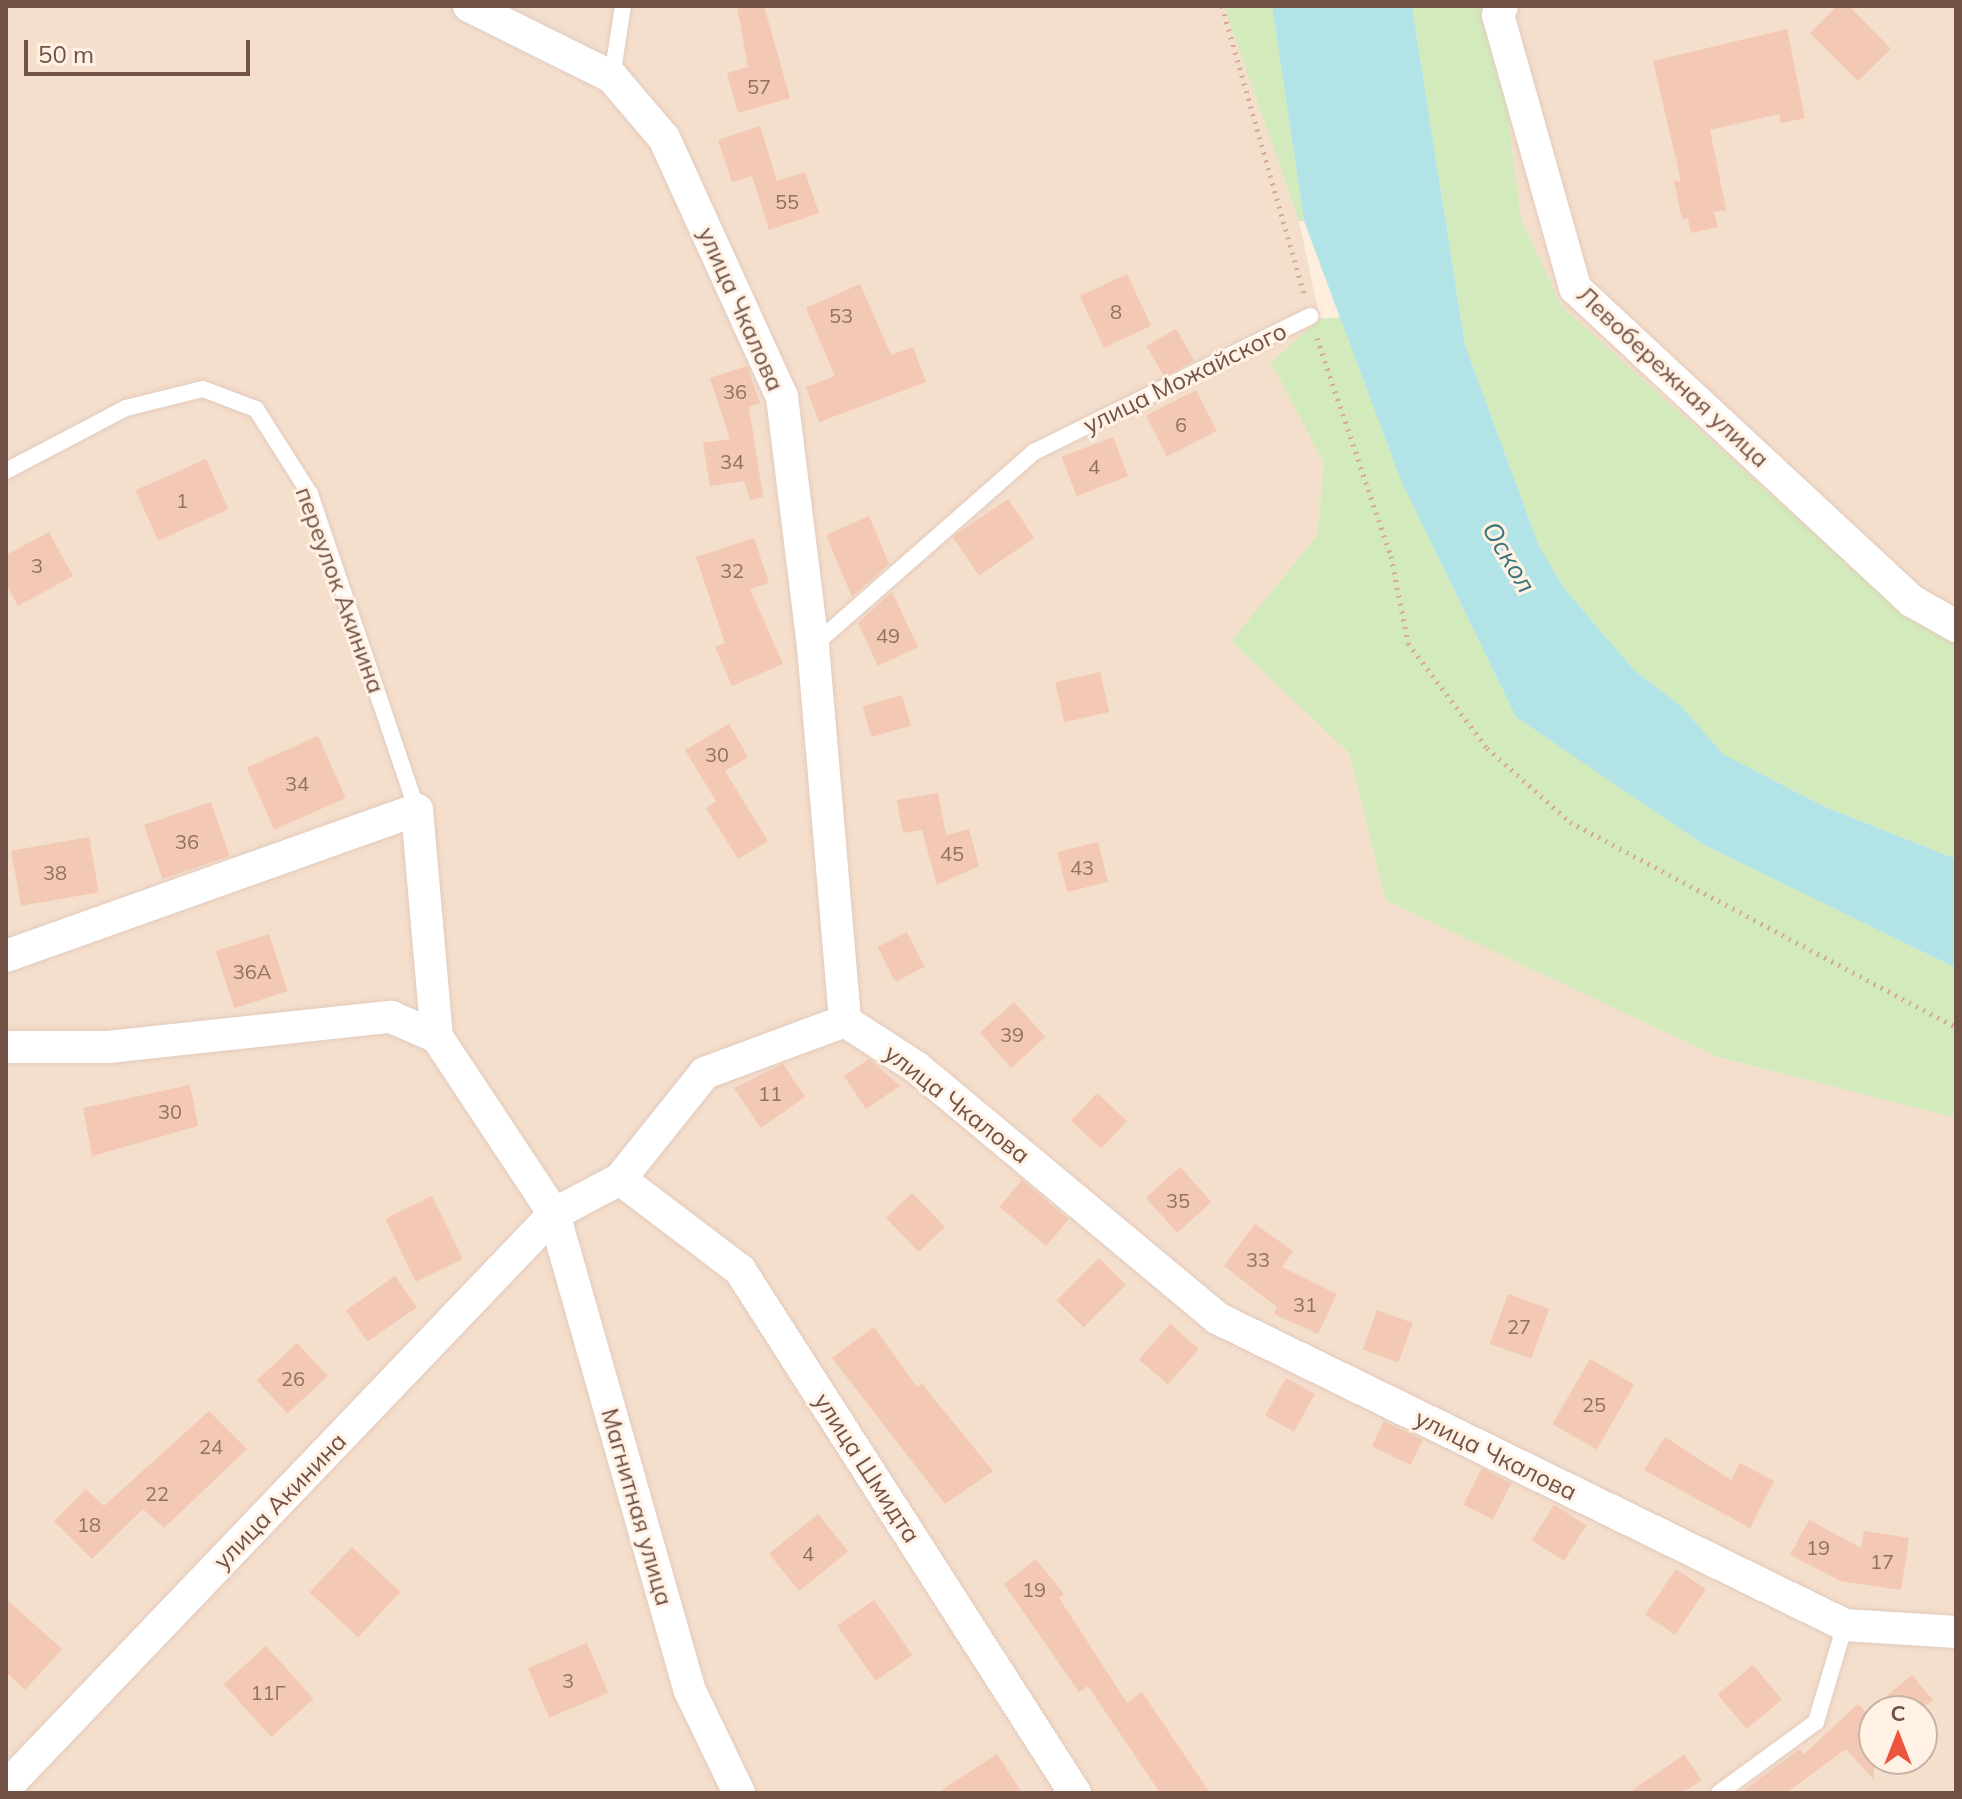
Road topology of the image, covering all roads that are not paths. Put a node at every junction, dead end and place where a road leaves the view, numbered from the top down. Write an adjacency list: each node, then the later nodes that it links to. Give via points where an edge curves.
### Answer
1 (469, 6): 4 (street, улица Чкалова)
2 (623, 6): 4 (lane)
3 (1502, 6): 7 (street, Левобережная улица, via 1498,15 1575,288 1912,601)
4 (612, 77): 8 (street, улица Чкалова, via 664,138 782,397)
5 (1310, 316): 8 (lane, улица Можайского, via 1034,452)
6 (6, 471): 9 (lane, переулок Акинина, via 126,408 203,389 256,409 310,494)
7 (1956, 626)
8 (813, 646): 11 (street, улица Чкалова)
9 (417, 810): 10 (street); 12 (street)
10 (6, 956)
11 (845, 1021): 14 (street, улица Акинина, via 705,1073); 16 (street, улица Чкалова, via 916,1067 1217,1318)
12 (437, 1037): 13 (street, via 391,1017 108,1047); 15 (street)
13 (6, 1047)
14 (620, 1179): 15 (street, улица Акинина); 20 (street, улица Шмидта, via 740,1270)
15 (554, 1214): 18 (street, улица Акинина); 19 (street, Магнитная улица, via 690,1691)
16 (1845, 1625): 17 (street, улица Чкалова); 21 (lane, via 1816,1722)
17 (1956, 1632)
18 (13, 1786)
19 (739, 1793)
20 (1075, 1793)
21 (1719, 1793)

